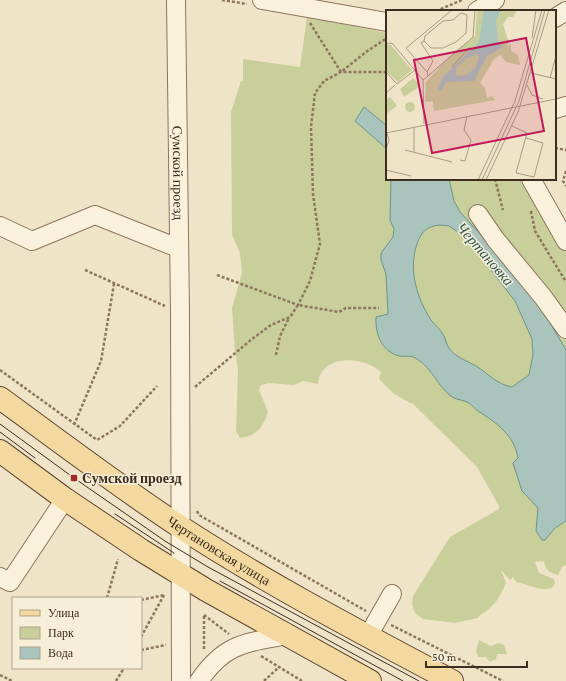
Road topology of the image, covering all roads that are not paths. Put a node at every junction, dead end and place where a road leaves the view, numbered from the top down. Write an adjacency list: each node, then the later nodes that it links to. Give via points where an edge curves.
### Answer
1 (176, 0): 14 (street, Сумской проезд)
2 (262, 0): 7 (street)
3 (495, 0): 4 (street)
4 (479, 10)
5 (566, 11): 6 (street)
6 (556, 17)
7 (386, 22)
8 (566, 106): 9 (street)
9 (556, 109)
10 (532, 180): 13 (street)
11 (478, 214): 15 (street)
12 (0, 226): 14 (street, via 32,241 95,216)
13 (566, 241)
14 (178, 248): 19 (street, Сумской проезд)
15 (566, 329)
16 (0, 398): 19 (main road, Чертановская улица)
17 (0, 451): 18 (main road)
18 (65, 499): 20 (main road); 21 (street, via 10,582)
19 (180, 527): 20 (street, Сумской проезд); 23 (main road, Чертановская улица, via 264,577)
20 (180, 574): 24 (main road); 27 (street, Сумской проезд)
21 (0, 577)
22 (392, 594): 23 (street)
23 (373, 627): 28 (main road, Чертановская улица)
24 (288, 635): 25 (street, via 242,644 224,652); 26 (main road)
25 (202, 677)
26 (358, 678)
27 (181, 681)
28 (452, 681)

